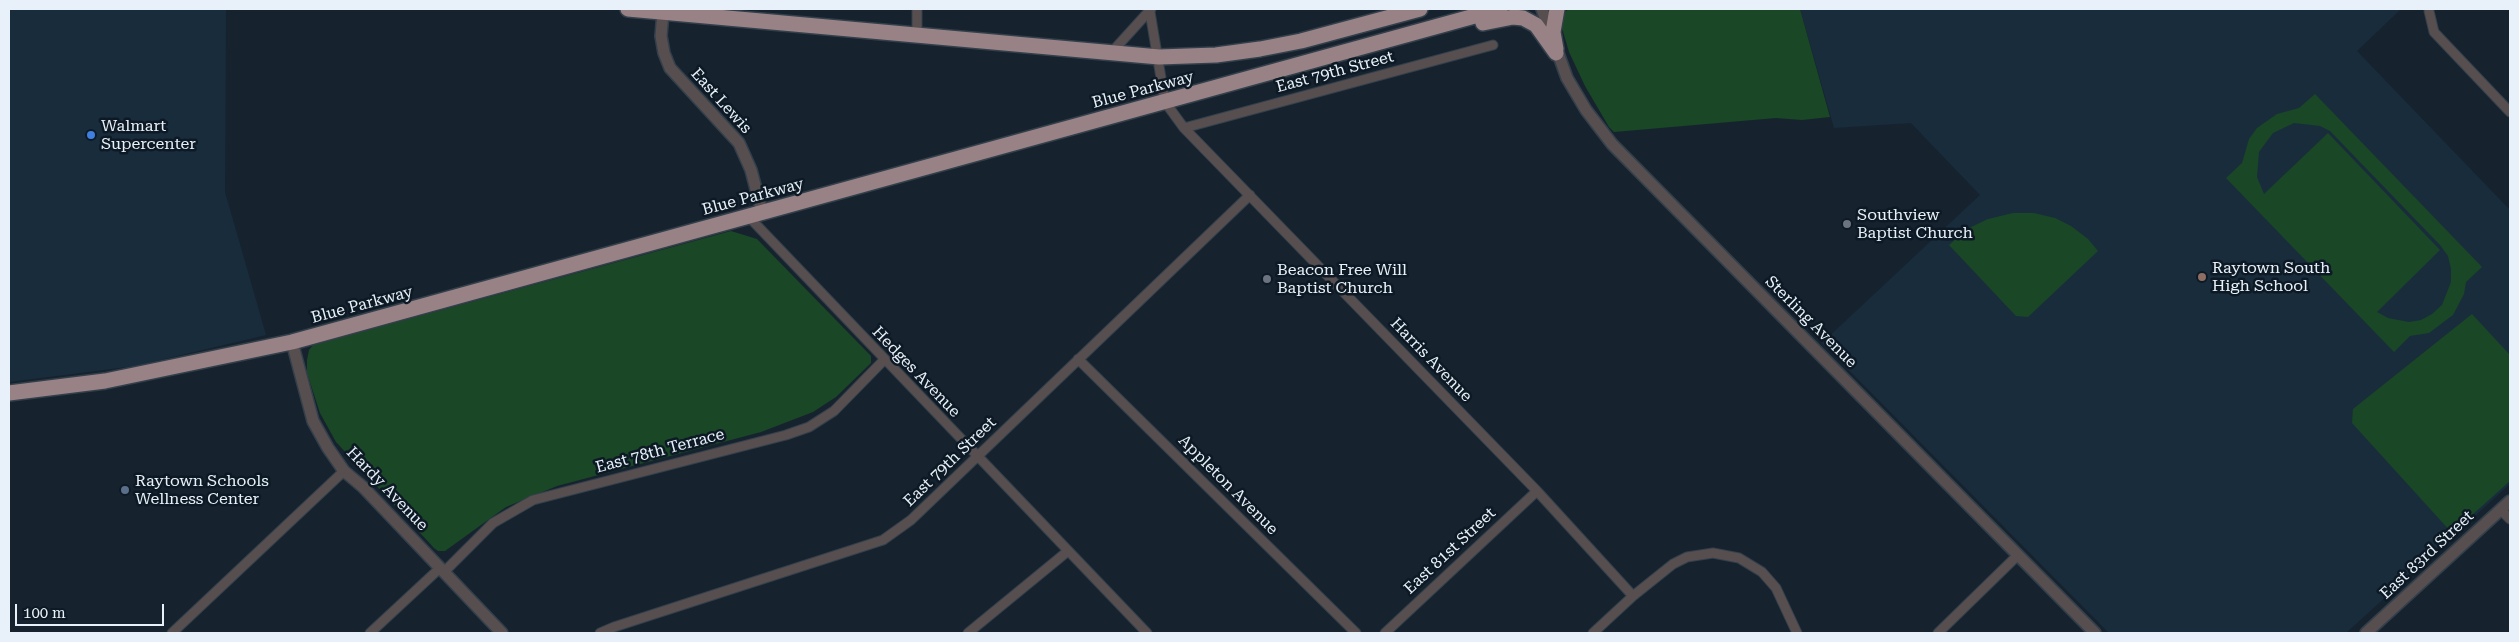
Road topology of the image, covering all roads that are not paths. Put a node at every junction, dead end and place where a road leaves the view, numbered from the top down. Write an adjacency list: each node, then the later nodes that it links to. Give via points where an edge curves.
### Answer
1 (628, 9): 7 (highway, Blue Parkway)
2 (917, 9): 11 (street)
3 (1420, 9): 15 (highway, Blue Parkway, via 1260,49 1216,55)
4 (1500, 9): 10 (highway, Blue Parkway)
5 (1542, 9): 14 (street, Sterling Avenue)
6 (1558, 9): 14 (highway, via 1552,32)
7 (663, 10): 11 (highway, Blue Parkway); 20 (street, East Lewis, via 662,44 670,68 739,143 751,170)
8 (1151, 10): 13 (street); 15 (street)
9 (2429, 10): 17 (street, via 2434,32)
10 (1432, 28): 14 (highway, via 1523,18 1536,25); 16 (highway, Blue Parkway)
11 (917, 36): 13 (highway, Blue Parkway)
12 (1493, 45): 18 (street, East 79th Street)
13 (1111, 53): 15 (highway, Blue Parkway)
14 (1556, 53): 33 (street, Sterling Avenue, via 1576,94 1612,144)
15 (1159, 57): 16 (street)
16 (1165, 102): 18 (street, Harris Avenue); 20 (highway, Blue Parkway)
17 (2510, 112)
18 (1184, 128): 19 (street, Harris Avenue)
19 (1250, 195): 23 (street, East 79th Street); 28 (street, Harris Avenue)
20 (762, 212): 21 (highway, Blue Parkway)
21 (748, 216): 22 (highway, Blue Parkway); 24 (street, Hedges Avenue)
22 (292, 342): 25 (highway, Blue Parkway, via 105,381); 27 (street, Hardy Avenue, via 313,421)
23 (1078, 359): 26 (street, East 79th Street); 42 (street, Appleton Avenue)
24 (884, 360): 26 (street, Hedges Avenue); 34 (street, East 78th Terrace, via 834,411 809,427 532,500 493,523)
25 (9, 392)
26 (976, 456): 32 (street, Hedges Avenue); 39 (street, East 79th Street, via 911,520 883,540)
27 (344, 471): 34 (street, Hardy Avenue); 36 (street)
28 (1537, 491): 35 (street, Harris Avenue); 43 (street, East 81st Street)
29 (2510, 501): 30 (street, East 83rd Street)
30 (2501, 510): 31 (street); 48 (street, East 83rd Street)
31 (2510, 519)
32 (1068, 551): 40 (street); 41 (street, Hedges Avenue)
33 (2018, 555): 46 (street); 47 (street, Sterling Avenue)
34 (442, 570): 37 (street, East 78th Terrace); 38 (street, Hardy Avenue)
35 (1633, 596): 44 (street); 45 (street, via 1670,566 1687,557 1713,553 1740,558 1762,572 1776,588)
36 (172, 633)
37 (370, 633)
38 (502, 633)
39 (600, 633)
40 (968, 633)
41 (1147, 633)
42 (1356, 633)
43 (1385, 633)
44 (1593, 633)
45 (1796, 633)
46 (1938, 633)
47 (2095, 633)
48 (2366, 633)

